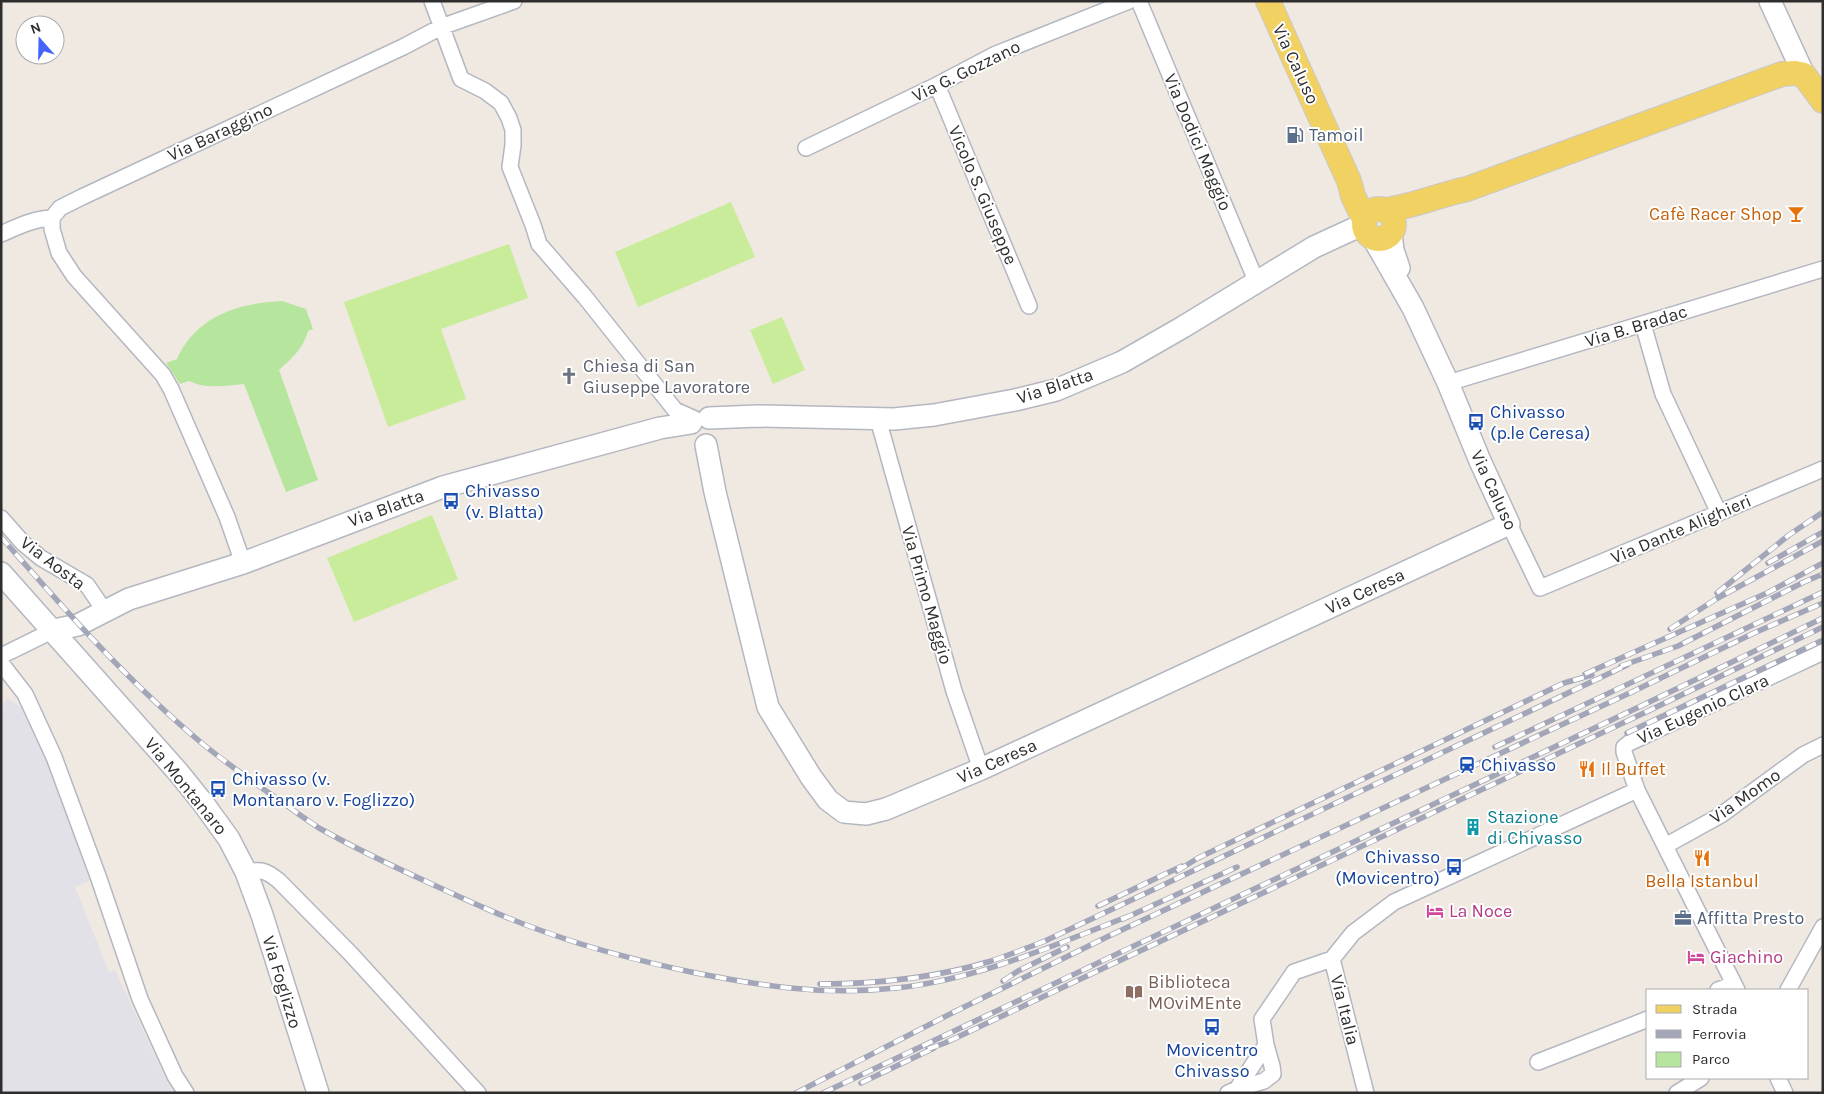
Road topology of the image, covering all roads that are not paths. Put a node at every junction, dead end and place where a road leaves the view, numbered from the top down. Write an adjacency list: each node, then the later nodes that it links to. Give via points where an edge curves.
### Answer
1 (432, 1): 7 (street)
2 (514, 1): 7 (street, Via Baraggino)
3 (1128, 1): 9 (street, Via G. Gozzano, via 996,54)
4 (1139, 1): 16 (street, Via Dodici Maggio)
5 (1268, 1): 13 (main road, Via Caluso, via 1349,181 1369,201)
6 (1770, 1): 8 (street)
7 (441, 27): 12 (street, Via Baraggino, via 74,200 60,208); 21 (street, via 461,79 501,103 509,118 513,130 510,167 539,244 586,297 675,410)
8 (1804, 75): 10 (main road); 13 (main road, via 1782,74 1467,189 1403,222)
9 (937, 85): 11 (street, Via G. Gozzano); 17 (street, Vicolo S. Giuseppe)
10 (1823, 102)
11 (806, 148)
12 (52, 218): 14 (street, via 37,219); 26 (street, via 54,239 65,264 163,375 171,389 227,517)
13 (1379, 223): 16 (street, Via Blatta, via 1314,247); 19 (street, Via Caluso)
14 (1, 234)
15 (1823, 269): 18 (street, Via B. Bradac)
16 (1257, 283): 20 (street, Via Blatta, via 1122,362 1064,387 934,415)
17 (1030, 306)
18 (1643, 324): 19 (street, Via B. Bradac); 23 (street, via 1663,394)
19 (1448, 383): 25 (street, Via Caluso)
20 (878, 419): 21 (street, Via Blatta, via 758,416); 35 (street, Via Primo Maggio, via 952,683)
21 (699, 429): 26 (street, Via Blatta, via 660,428 443,487); 35 (street, Via Ceresa, via 768,706 828,800 844,812 866,814 886,809)
22 (1823, 468): 23 (street, Via Dante Alighieri)
23 (1719, 513): 28 (street, Via Dante Alighieri)
24 (1, 518): 29 (street, Via Aosta, via 41,558 86,586)
25 (1509, 524): 28 (street, Via Caluso); 35 (street, Via Ceresa)
26 (243, 562): 29 (street, Via Blatta)
27 (1, 573): 30 (street, Via Montanaro)
28 (1540, 588)
29 (104, 610): 30 (street, Via Blatta, via 78,625)
30 (54, 630): 32 (street); 38 (street, Via Montanaro, via 203,802 229,839)
31 (1823, 652): 36 (street, Via Eugenio Clara, via 1629,743 1624,752)
32 (1, 656)
33 (1, 664): 49 (street, via 25,694 54,757 140,999)
34 (1823, 745): 37 (street, Via Momo, via 1803,755 1721,815)
35 (981, 769)
36 (1637, 790): 37 (street, Via Eugenio Clara); 40 (street, Via Italia, via 1394,902 1353,933)
37 (1665, 846): 41 (street, Via Eugenio Clara)
38 (246, 872): 50 (street, Via Foglizzo); 51 (street, via 268,872 279,881)
39 (1823, 928): 42 (street)
40 (1332, 959): 44 (street, via 1294,972 1262,1019); 52 (street, Via Italia)
41 (1735, 987)
42 (1789, 989)
43 (1646, 1019): 45 (street)
44 (1266, 1045): 48 (street); 48 (street, via 1273,1074 1264,1081)
45 (1538, 1062)
46 (1699, 1079): 53 (street)
47 (1778, 1079): 54 (street)
48 (1233, 1091)
49 (186, 1093)
50 (318, 1093)
51 (478, 1093)
52 (1366, 1093)
53 (1677, 1093)
54 (1785, 1093)

